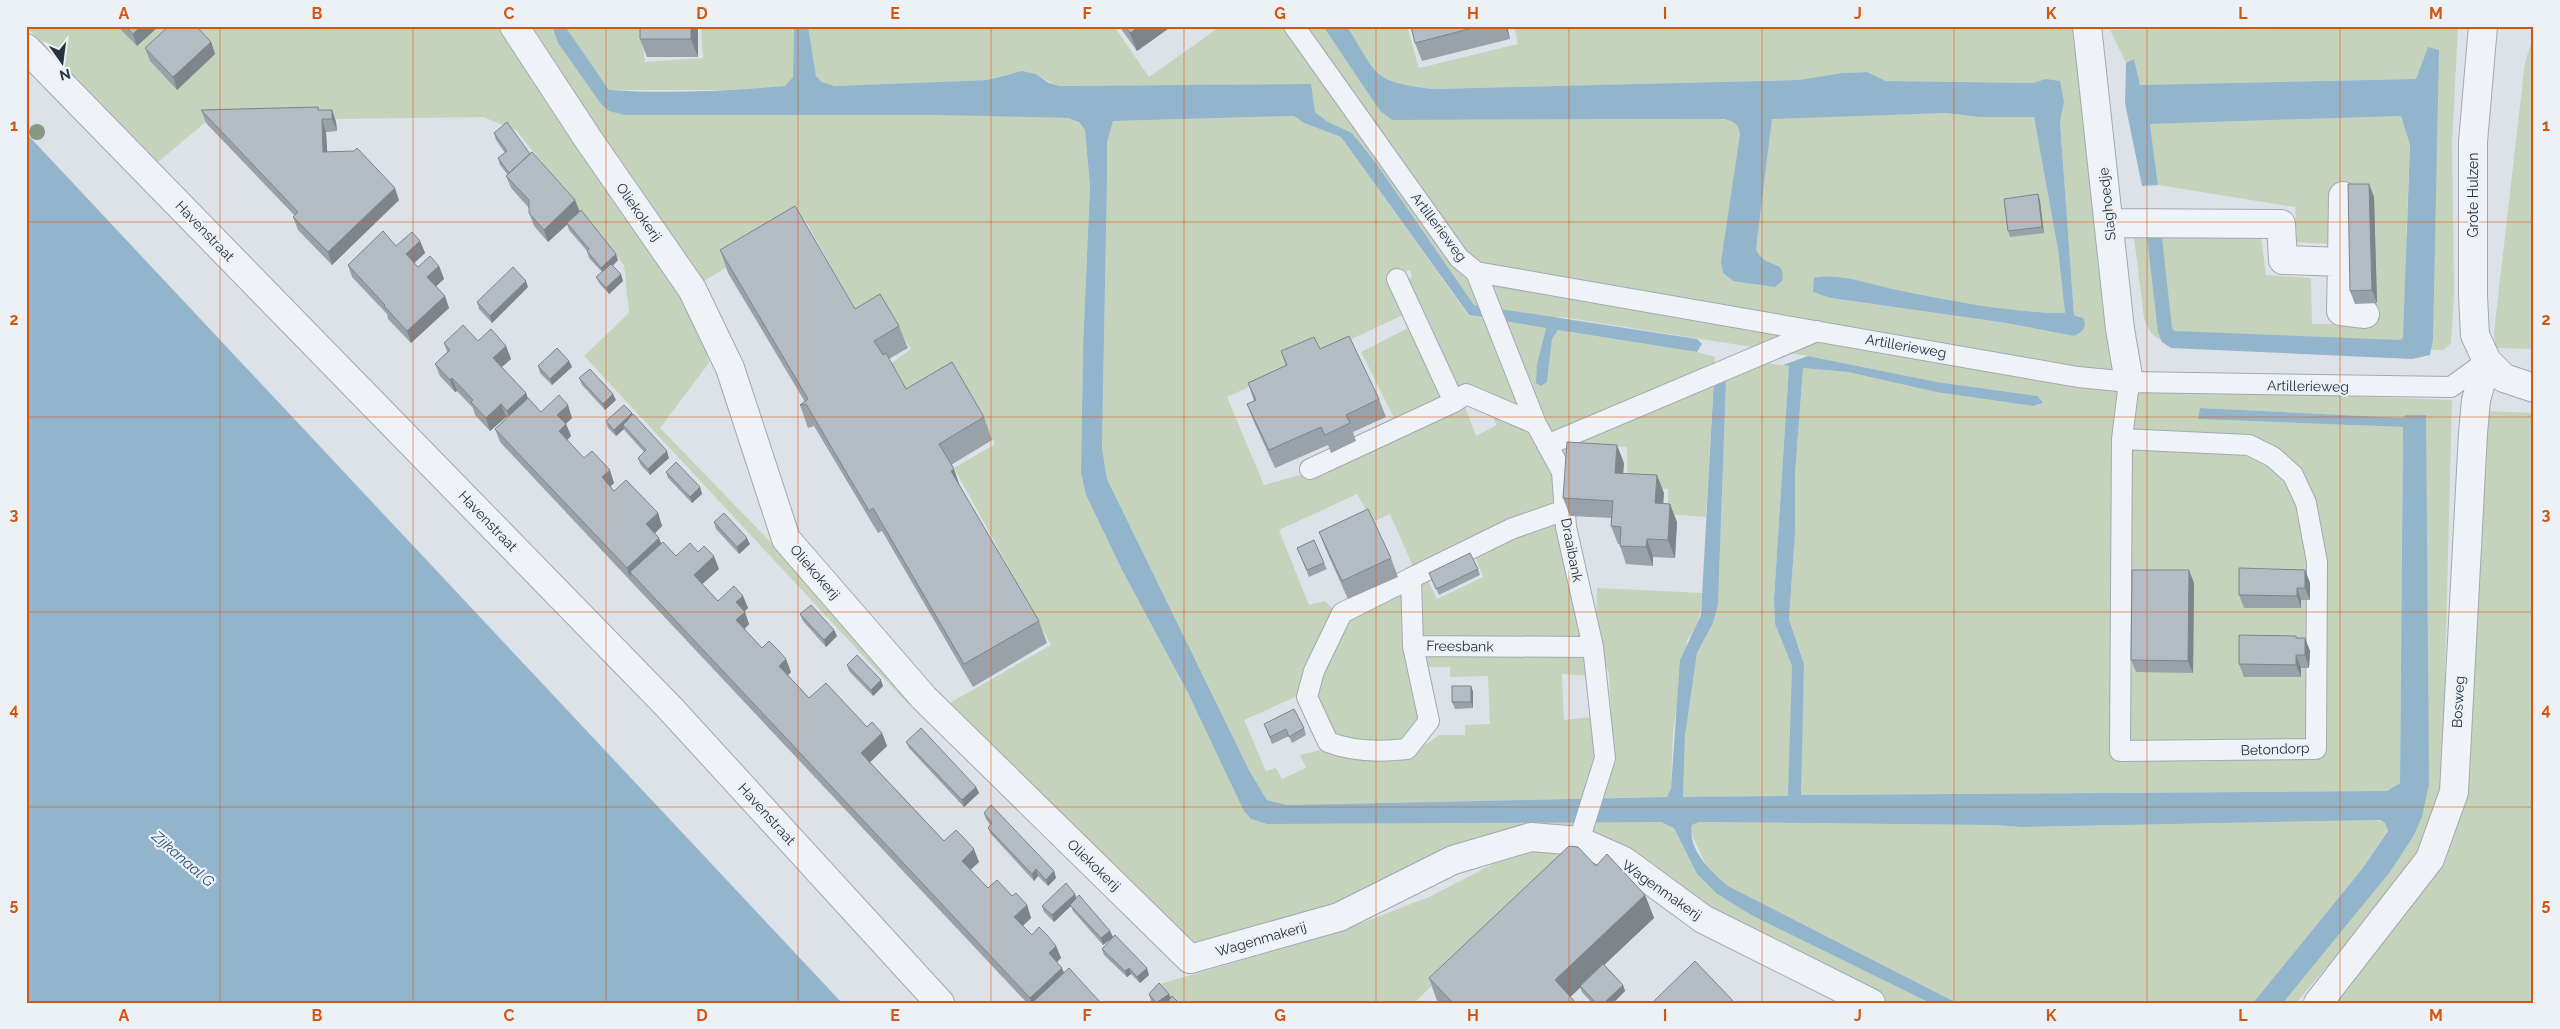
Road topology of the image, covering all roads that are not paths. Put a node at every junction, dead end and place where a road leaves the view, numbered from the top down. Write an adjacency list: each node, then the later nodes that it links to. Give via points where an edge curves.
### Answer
1 (514, 26): 26 (street, Oliekokerij, via 692,289 730,368 786,539 924,698)
2 (1294, 26): 9 (lane, Artillerieweg, via 1459,258)
3 (2087, 26): 7 (street, Slaghoedje)
4 (2483, 26): 13 (street, Grote Hulzen, via 2473,142 2473,296 2475,335)
5 (26, 48): 27 (street, Havenstraat, via 668,706)
6 (2343, 196): 8 (street)
7 (2109, 223): 8 (street, via 2281,224 2283,260); 14 (street, Slaghoedje)
8 (2342, 262): 11 (street, via 2341,311)
9 (1476, 272): 12 (lane, Artillerieweg); 17 (lane, Draaibank)
10 (1396, 279): 16 (lane)
11 (2365, 314)
12 (1818, 330): 14 (lane, Artillerieweg, via 2078,377); 19 (lane)
13 (2487, 361): 14 (lane, Artillerieweg, via 2451,388); 15 (street, via 2504,378); 29 (street, Bosweg, via 2476,400 2473,433 2454,792 2430,859)
14 (2129, 382): 18 (lane, Betondorp)
15 (2534, 388)
16 (1454, 402): 17 (lane, via 1466,394); 20 (lane)
17 (1536, 424): 19 (lane, Draaibank)
18 (2122, 439): 18 (lane, Betondorp, via 2120,751 2316,749 2317,562 2306,503 2293,476 2272,457 2249,445)
19 (1548, 444): 21 (lane, Draaibank, via 1562,472)
20 (1310, 469)
21 (1564, 510): 22 (lane, via 1510,529); 24 (lane, Draaibank)
22 (1411, 578): 23 (lane, Freesbank); 23 (lane, via 1342,613 1314,671 1307,697 1328,742 1343,748 1407,749 1429,721)
23 (1413, 646): 24 (lane, Freesbank)
24 (1593, 647): 25 (lane, Draaibank, via 1605,758)
25 (1580, 837): 26 (street, Wagenmakerij, via 1531,837 1453,860 1339,917); 28 (street, Wagenmakerij, via 1624,861 1703,919)
26 (1190, 959)
27 (940, 1003)
28 (1871, 1003)
29 (2318, 1003)

